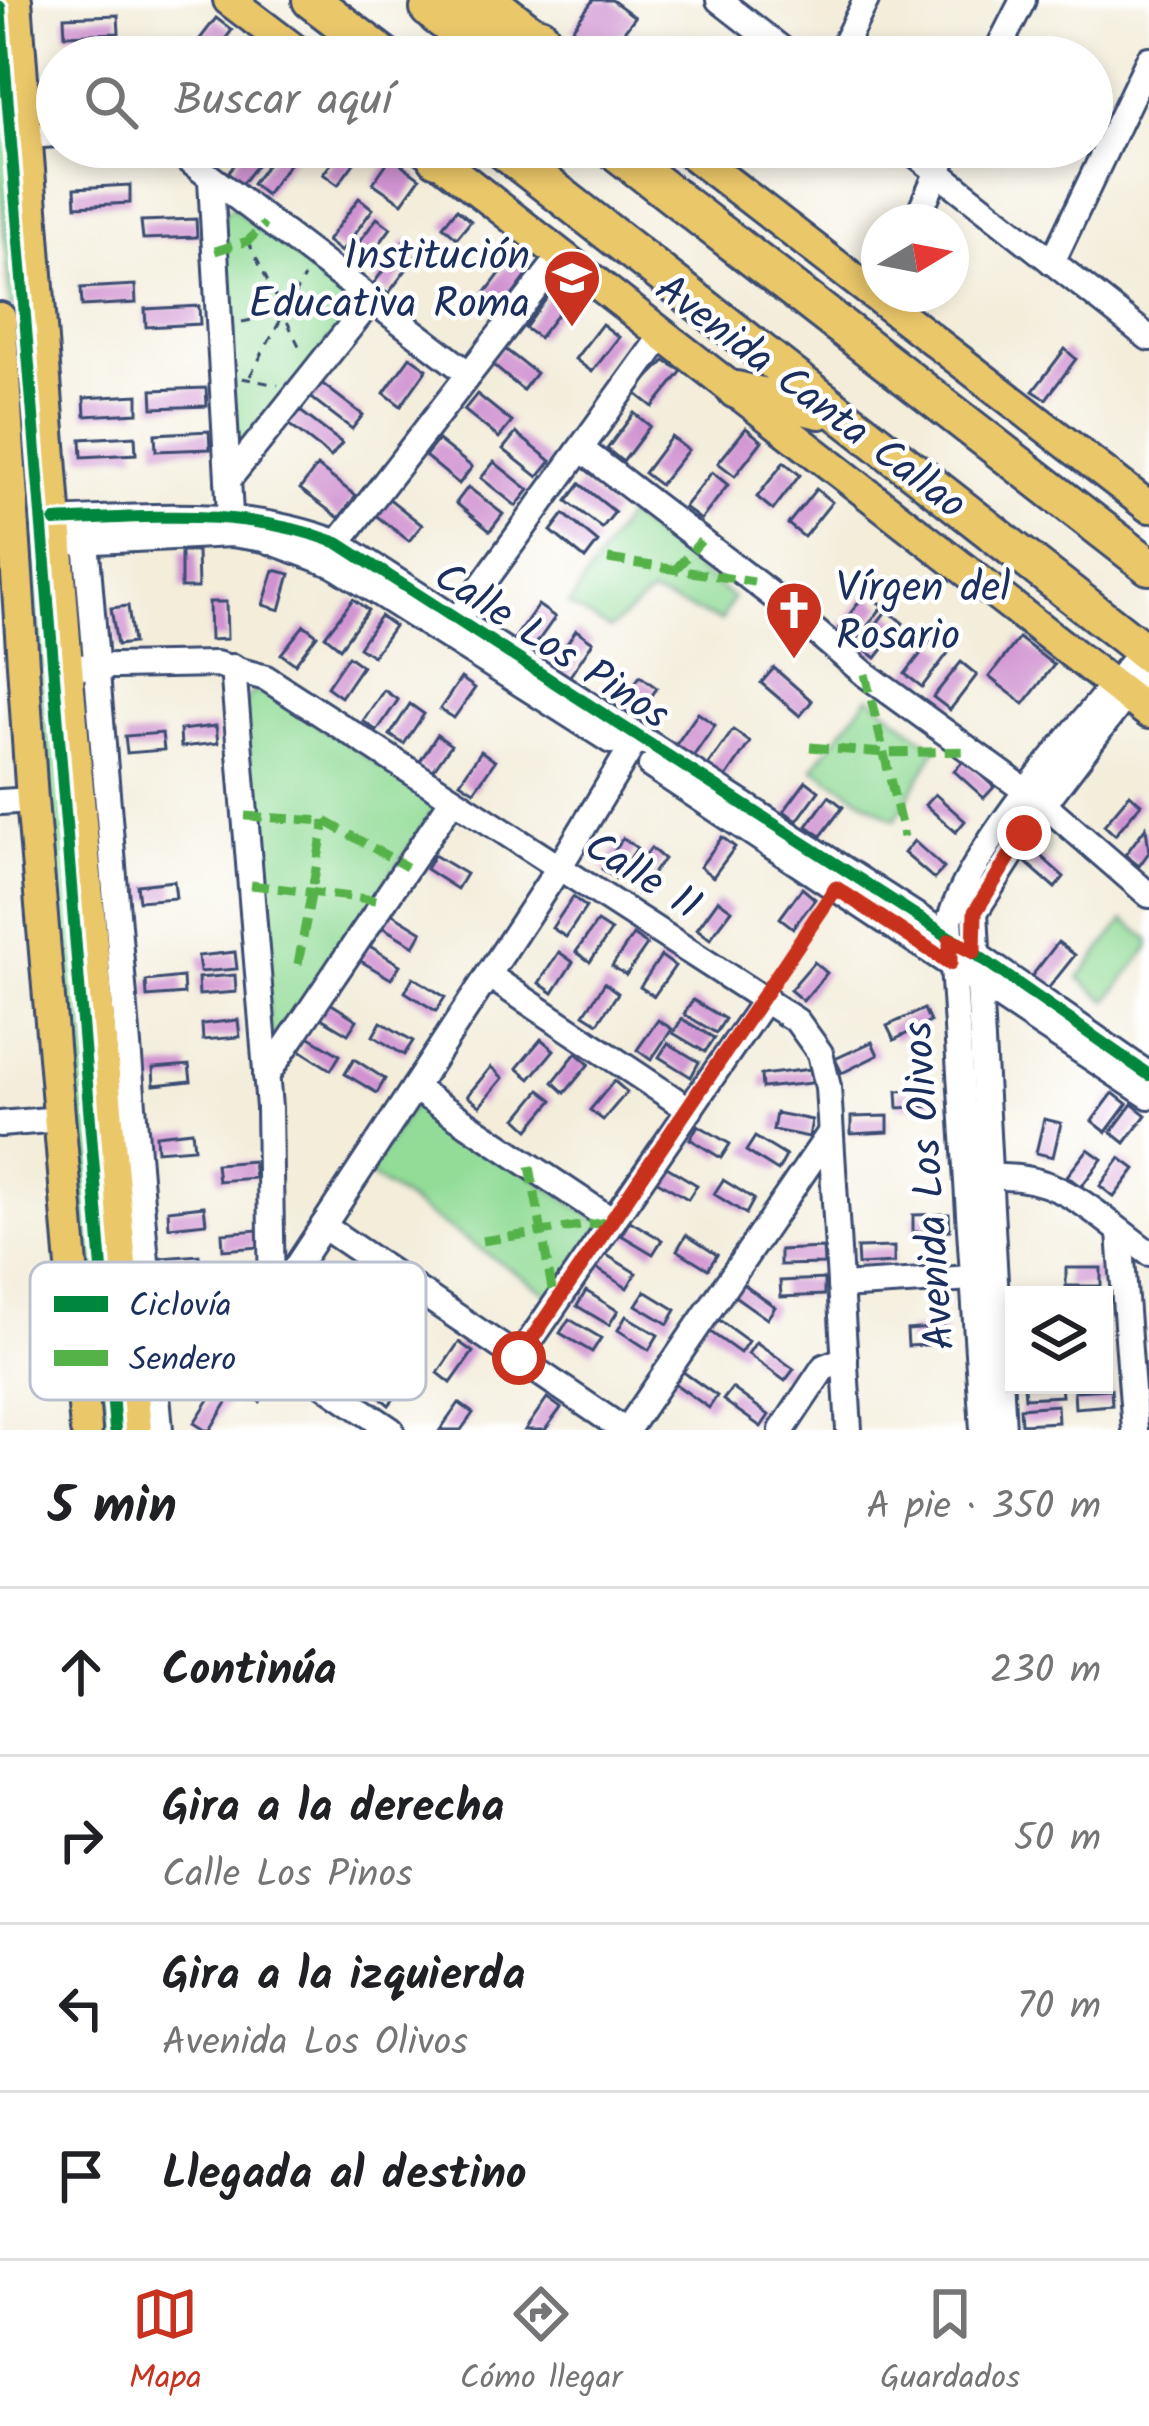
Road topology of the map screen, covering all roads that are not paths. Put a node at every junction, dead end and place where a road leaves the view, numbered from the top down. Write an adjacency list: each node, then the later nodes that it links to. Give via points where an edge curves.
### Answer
1 (16, 0): 18 (main road)
2 (229, 0): 9 (main road)
3 (311, 0): 10 (highway)
4 (493, 0): 13 (main road)
5 (866, 0): 15 (street)
6 (722, 1): 14 (street)
7 (1016, 2): 16 (street)
8 (423, 5): 11 (highway); 12 (highway)
9 (276, 36)
10 (358, 36)
11 (464, 36)
12 (526, 36)
13 (540, 36)
14 (766, 36)
15 (848, 36)
16 (1002, 36)
17 (1149, 59): 19 (street)
18 (36, 104)
19 (1113, 134)
20 (41, 168): 37 (main road)
21 (196, 168): 30 (street)
22 (452, 168): 32 (main road, Avenida Canta Callao)
23 (525, 168): 43 (highway, Avenida Canta Callao)
24 (637, 168): 52 (highway, Avenida Canta Callao)
25 (711, 168): 34 (main road)
26 (933, 168): 29 (street)
27 (938, 168): 29 (street)
28 (1097, 168): 33 (street)
29 (937, 171): 31 (street); 33 (street)
30 (211, 180): 35 (street); 46 (street)
31 (923, 204)
32 (560, 257): 39 (main road, Avenida Canta Callao); 41 (street)
33 (1052, 262): 40 (street)
34 (861, 281)
35 (367, 300): 41 (street); 46 (street)
36 (901, 312): 47 (main road)
37 (38, 314): 38 (main road); 49 (main road)
38 (0, 318): 44 (main road)
39 (661, 337): 42 (main road, Avenida Canta Callao); 45 (street)
40 (1149, 338)
41 (469, 374): 50 (street)
42 (736, 390): 43 (highway); 58 (main road, Avenida Canta Callao)
43 (833, 413): 54 (highway, Avenida Canta Callao)
44 (4, 428): 51 (main road)
45 (581, 449): 53 (street); 60 (street)
46 (228, 480): 48 (street)
47 (1149, 507)
48 (230, 514): 49 (street, Calle Los Pinos); 50 (street, Calle Los Pinos)
49 (71, 531): 55 (main road); 59 (street, Calle Los Pinos, via 231,535 296,549)
50 (338, 543): 53 (street, Calle Los Pinos)
51 (8, 550): 57 (main road)
52 (1149, 566)
53 (457, 621): 59 (street, Calle Los Pinos)
54 (1147, 654): 58 (street, Avenida Los Olivos)
55 (81, 666): 56 (street, Calle 11); 83 (main road)
56 (233, 667): 63 (street, Calle 11, via 266,678); 70 (street)
57 (12, 670): 61 (main road)
58 (1129, 697): 60 (street, Avenida Los Olivos)
59 (634, 745): 64 (street); 66 (street, Calle Los Pinos); 66 (street, Calle Los Pinos, via 836,888)
60 (1035, 798): 65 (street); 66 (street, Avenida Los Olivos, via 975,912)
61 (32, 800): 62 (street); 74 (main road)
62 (0, 802)
63 (451, 802): 64 (street, Calle 11); 70 (street)
64 (560, 866): 67 (street); 68 (street, Calle 11)
65 (1149, 895)
66 (962, 958): 69 (street); 72 (street); 77 (street, Avenida Los Olivos); 87 (street, Avenida Los Olivos)
67 (488, 975): 71 (street); 73 (street)
68 (766, 998): 73 (street); 76 (street, Calle 11, via 797,1021 820,1053)
69 (1149, 1075)
70 (266, 1076): 84 (street)
71 (414, 1088): 78 (street); 79 (street)
72 (1149, 1096)
73 (690, 1110): 78 (street)
74 (60, 1120): 75 (street); 82 (main road)
75 (0, 1124)
76 (830, 1133): 88 (street, Calle 11); 100 (street)
77 (987, 1178): 80 (street, via 1028,1175 1053,1184); 104 (street, Avenida Los Olivos)
78 (613, 1221): 90 (street)
79 (323, 1226): 85 (street); 86 (street)
80 (1120, 1233): 81 (street); 105 (street)
81 (1149, 1253)
82 (72, 1262)
83 (132, 1262)
84 (274, 1262)
85 (299, 1262)
86 (376, 1262)
87 (973, 1278): 88 (street); 103 (street, Avenida Los Olivos)
88 (840, 1286): 91 (street, Calle 11)
89 (426, 1295): 90 (street)
90 (519, 1358): 100 (street)
91 (845, 1359): 101 (street, via 824,1367); 102 (street, Calle 11)
92 (83, 1400): 96 (main road)
93 (136, 1400): 97 (main road)
94 (154, 1400): 98 (street)
95 (348, 1400): 99 (street)
96 (86, 1430)
97 (136, 1430)
98 (160, 1430)
99 (392, 1430)
100 (626, 1430)
101 (782, 1430)
102 (849, 1430)
103 (983, 1430)
104 (1004, 1430)
105 (1135, 1430)

